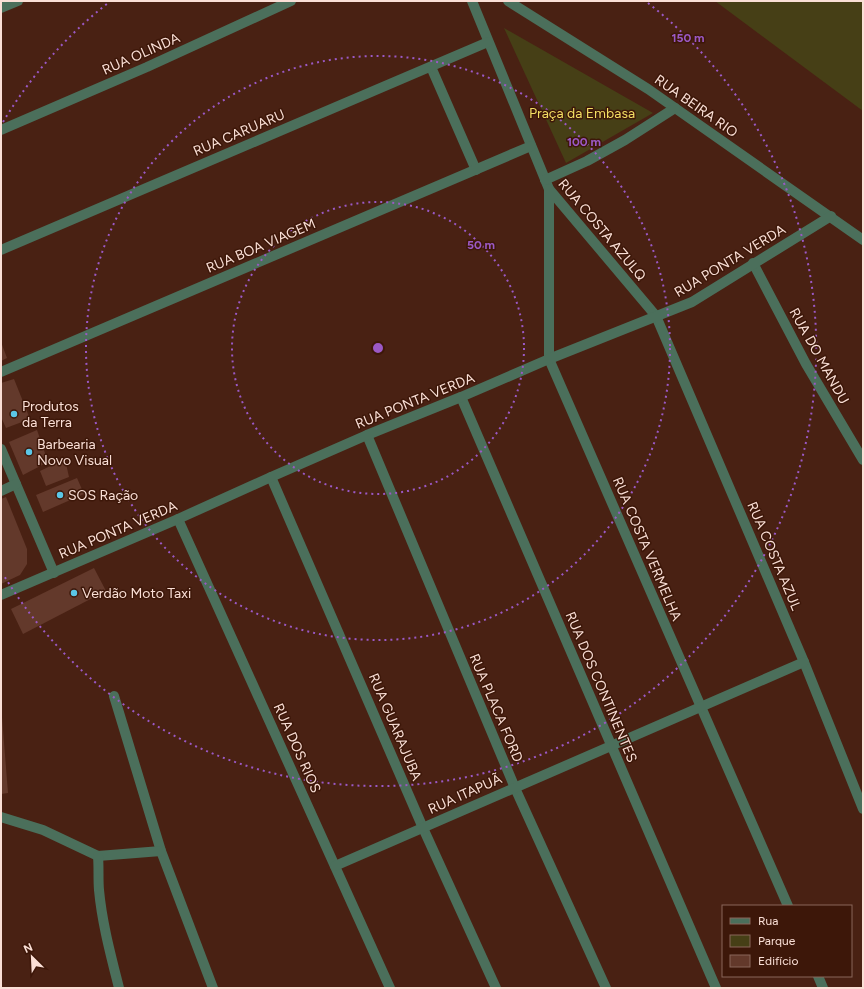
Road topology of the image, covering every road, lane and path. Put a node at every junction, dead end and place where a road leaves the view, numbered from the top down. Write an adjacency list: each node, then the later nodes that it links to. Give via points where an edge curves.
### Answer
1 (18, 1): 5 (street)
2 (291, 1): 9 (street, RUA OLINDA)
3 (472, 1): 6 (street, RUA COSTA AZULQ)
4 (508, 1): 8 (street, RUA BEIRA RIO)
5 (1, 8)
6 (488, 42): 7 (street, RUA CARUARU); 10 (street, RUA COSTA AZULQ)
7 (431, 67): 11 (street); 16 (street, RUA CARUARU)
8 (675, 108): 12 (street, via 625,140); 14 (street, RUA BEIRA RIO)
9 (1, 130)
10 (531, 146): 11 (street, RUA BOA VIAGEM); 12 (street, RUA COSTA AZULQ)
11 (476, 170): 20 (street, RUA BOA VIAGEM)
12 (545, 180): 13 (street, RUA COSTA AZULQ)
13 (549, 189): 18 (street, RUA COSTA AZULQ); 19 (street, RUA COSTA VERMELHA)
14 (831, 216): 15 (street, RUA BEIRA RIO); 17 (street, RUA PONTA VERDA)
15 (863, 240)
16 (1, 250)
17 (753, 264): 18 (street, RUA PONTA VERDA, via 692,302); 24 (street, RUA DO MANDU, via 806,364)
18 (656, 316): 19 (street, RUA PONTA VERDA); 31 (street, RUA COSTA AZUL)
19 (549, 359): 21 (street, RUA PONTA VERDA); 33 (street, RUA COSTA VERMELHA)
20 (1, 372)
21 (461, 397): 22 (street, RUA PONTA VERDA); 34 (street, RUA DOS CONTINENTES)
22 (367, 435): 25 (street, RUA PONTA VERDA); 35 (street, RUA PLACA FORD)
23 (1, 449): 26 (street)
24 (863, 460)
25 (271, 477): 28 (street, RUA PONTA VERDA); 39 (street, RUA GUARAJUBA)
26 (16, 484): 27 (street); 29 (street)
27 (1, 491)
28 (178, 519): 29 (street, RUA PONTA VERDA); 42 (street, RUA DOS RIOS)
29 (54, 572): 30 (street, RUA PONTA VERDA)
30 (1, 595)
31 (804, 662): 33 (street, RUA ITAPUÃ); 36 (street, RUA COSTA AZUL)
32 (114, 696): 40 (street)
33 (700, 707): 34 (street, RUA ITAPUÃ); 43 (street, RUA COSTA VERMELHA)
34 (611, 746): 35 (street, RUA ITAPUÃ); 50 (street, RUA DOS CONTINENTES)
35 (514, 788): 39 (street, RUA ITAPUÃ); 49 (street, RUA PLACA FORD)
36 (860, 794): 37 (street, RUA COSTA AZUL)
37 (863, 809)
38 (1, 817): 41 (street, via 43,830)
39 (423, 828): 42 (street, RUA ITAPUÃ); 48 (street, RUA GUARAJUBA)
40 (161, 851): 41 (street); 46 (street)
41 (98, 856): 45 (street, via 101,908)
42 (335, 866): 47 (street, RUA DOS RIOS)
43 (788, 905)
44 (818, 977): 51 (street)
45 (119, 988)
46 (213, 988)
47 (390, 988)
48 (496, 988)
49 (606, 988)
50 (716, 988)
51 (823, 988)

